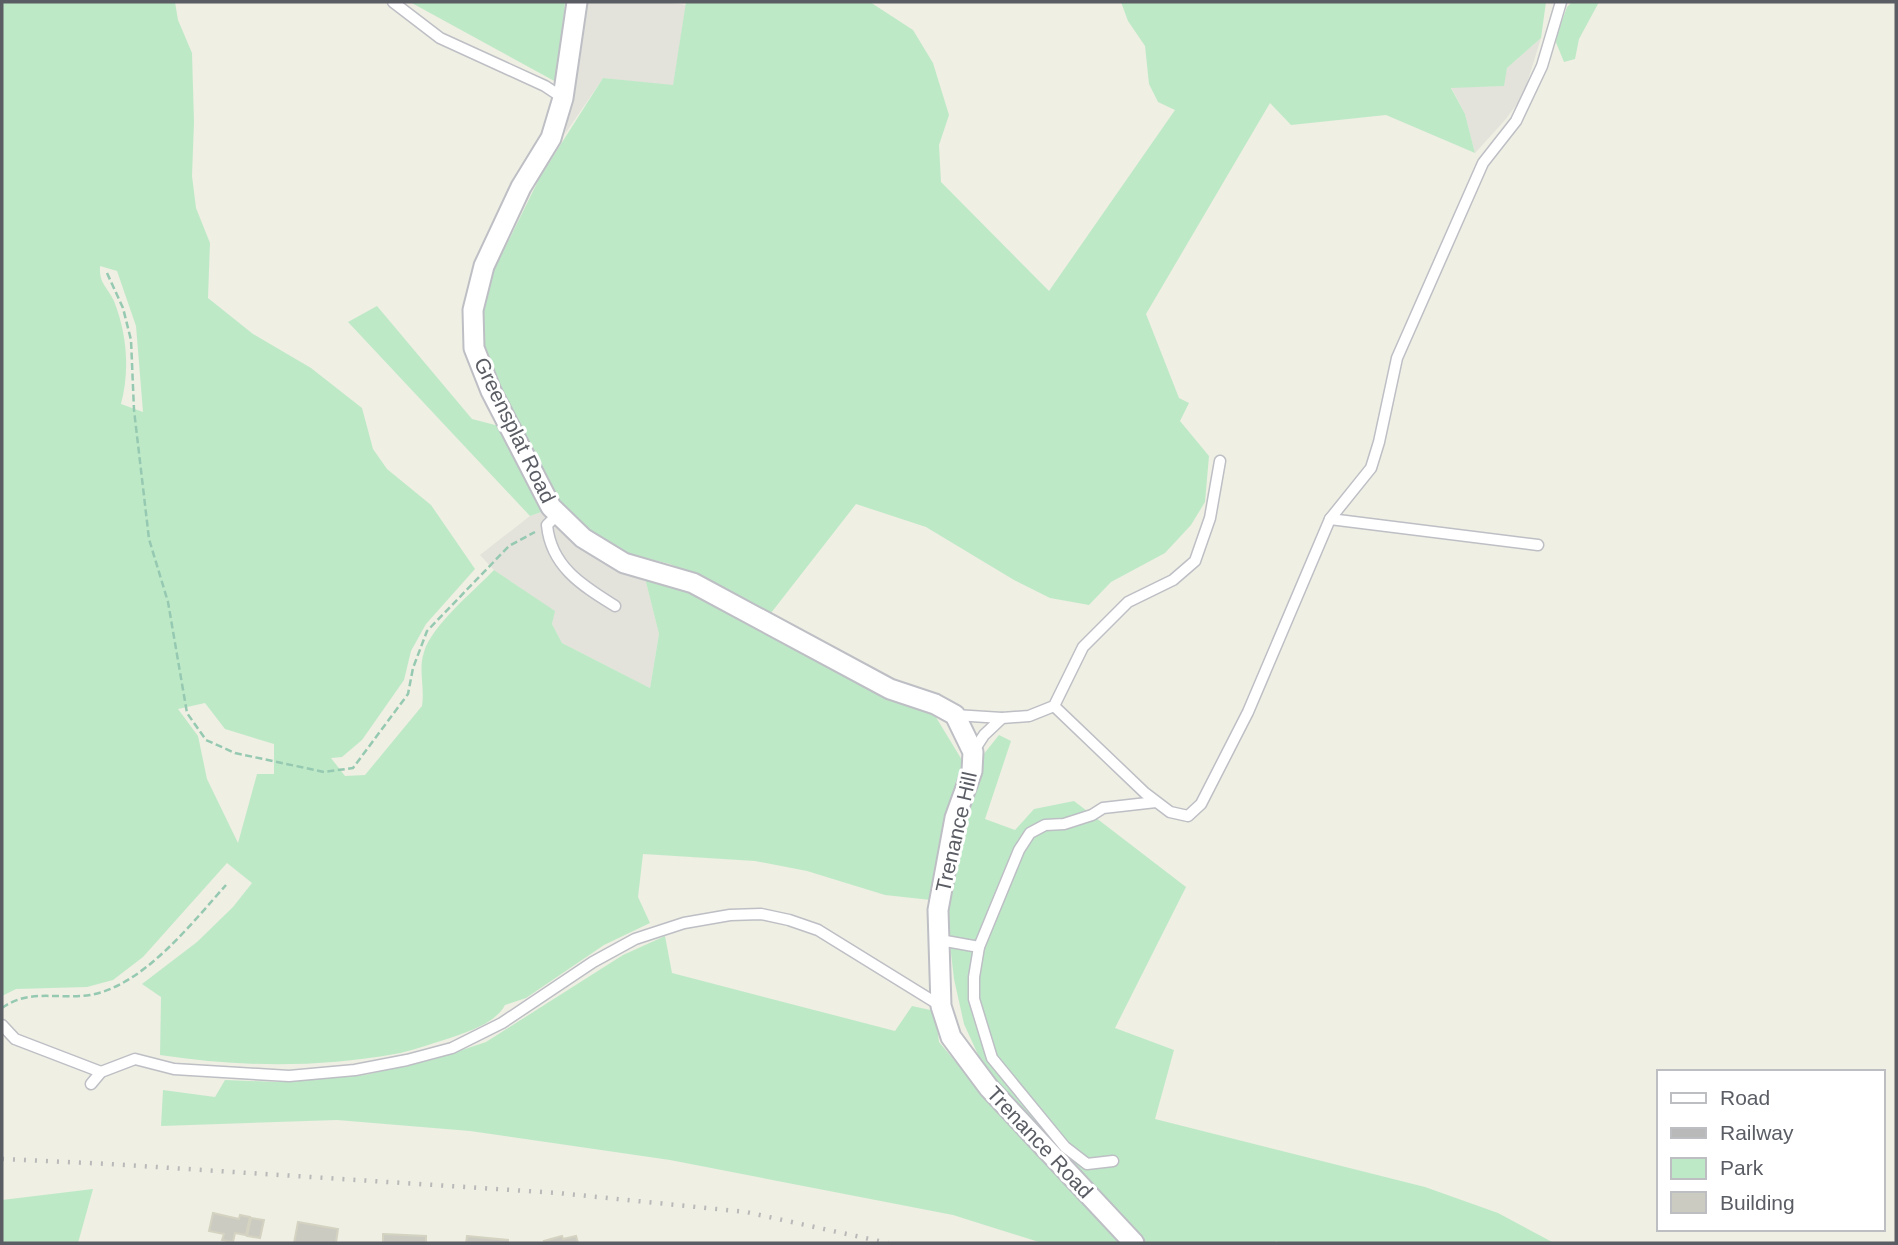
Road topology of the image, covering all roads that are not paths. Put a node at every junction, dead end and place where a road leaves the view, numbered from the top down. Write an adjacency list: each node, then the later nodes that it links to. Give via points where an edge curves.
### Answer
1 (393, 2): 4 (lane, via 440,38)
2 (577, 2): 4 (street, Greensplat Road)
3 (1561, 2): 7 (lane, via 1542,66 1516,121 1483,163 1397,358 1371,468)
4 (563, 98): 6 (street, Greensplat Road, via 551,138 484,266 473,310 474,348 551,507)
5 (1220, 461): 10 (lane, via 1210,518 1195,561 1173,580 1128,602 1083,647)
6 (552, 519): 9 (lane, via 548,539 575,581); 11 (street, Greensplat Road, via 624,563 694,583 890,689)
7 (1330, 519): 8 (lane); 14 (lane, via 1248,712 1201,804 1188,816 1170,812)
8 (1538, 545)
9 (615, 607)
10 (1054, 706): 12 (lane, via 1029,716); 14 (lane)
11 (955, 715): 12 (lane); 13 (street)
12 (1002, 718): 13 (lane)
13 (973, 752): 15 (street, Trenance Hill, via 938,910)
14 (1156, 802): 16 (lane, via 1103,808 1030,833)
15 (940, 940): 16 (lane); 17 (street, Trenance Hill)
16 (979, 947): 22 (lane, via 974,999 992,1058 1065,1147 1087,1164)
17 (941, 1006): 19 (street, Trenance Hill); 20 (lane, via 818,930 761,914 730,915 684,923 635,939 502,1023 453,1048 407,1060 289,1076 174,1069 135,1059)
18 (2, 1025): 20 (lane, via 15,1038)
19 (951, 1037): 23 (street, Trenance Road, via 989,1088)
20 (101, 1072): 21 (lane)
21 (91, 1084)
22 (1114, 1161)
23 (1134, 1243)

